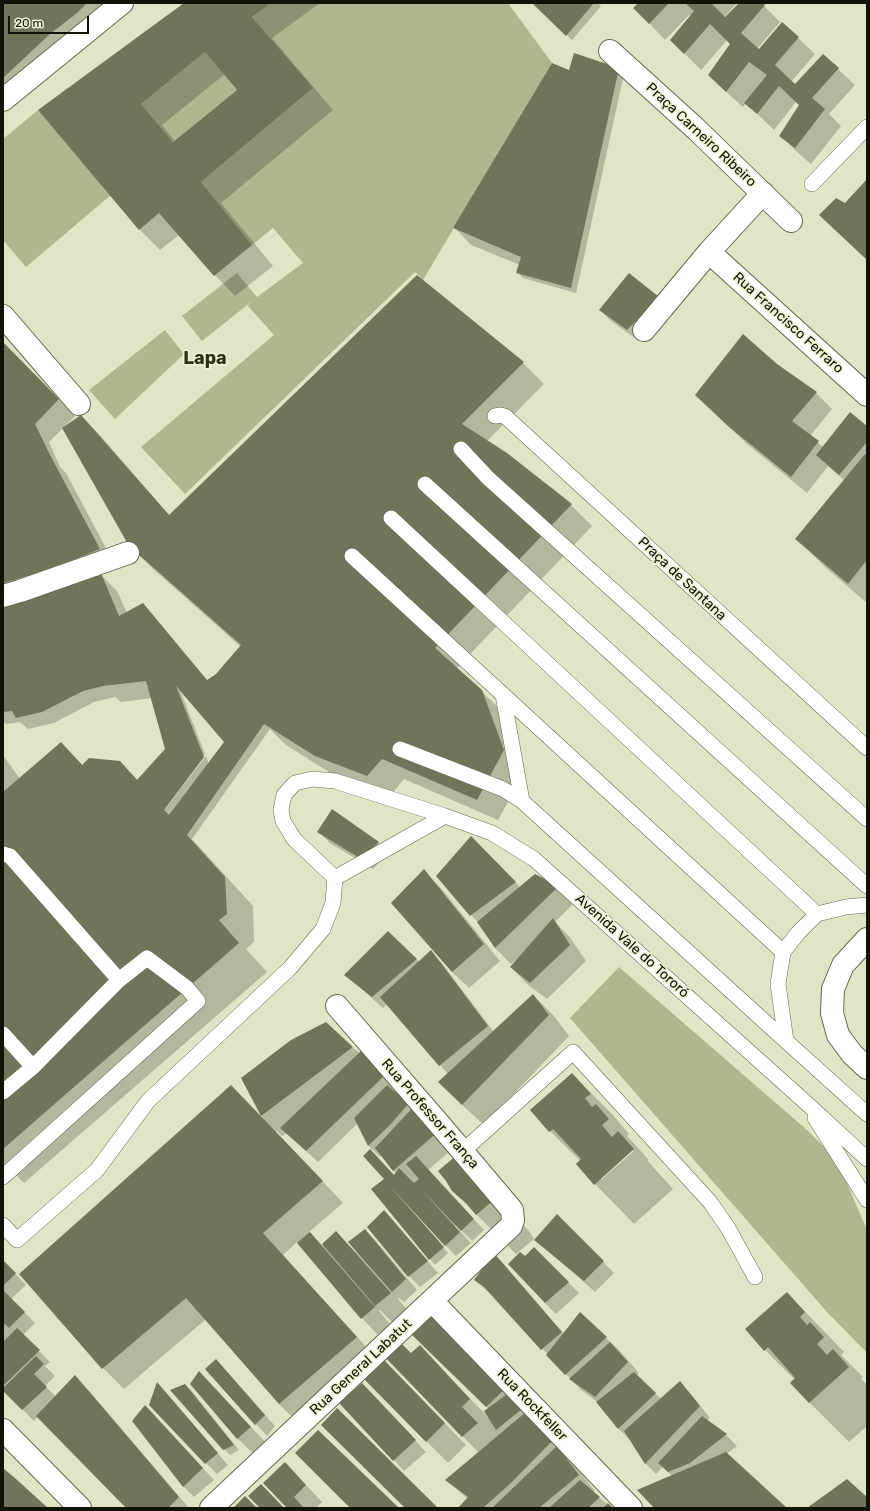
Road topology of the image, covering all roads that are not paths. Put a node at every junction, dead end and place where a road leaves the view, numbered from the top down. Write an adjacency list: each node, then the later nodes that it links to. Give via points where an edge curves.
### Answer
1 (122, 3): 3 (street)
2 (610, 51): 6 (street, Praça Carneiro Ribeiro)
3 (3, 100)
4 (867, 127): 5 (lane)
5 (812, 184)
6 (763, 193): 7 (street, Praça Carneiro Ribeiro); 8 (street)
7 (791, 221)
8 (709, 252): 10 (street); 11 (street, Rua Francisco Ferraro)
9 (3, 316): 12 (street)
10 (644, 330)
11 (867, 395)
12 (79, 404)
13 (495, 416): 21 (lane, Praça de Santana, via 506,417)
14 (461, 449): 25 (lane, via 488,478)
15 (425, 484): 28 (lane)
16 (391, 518): 30 (lane)
17 (128, 553): 19 (street)
18 (352, 556): 20 (lane)
19 (3, 596)
20 (503, 695): 23 (lane); 32 (lane)
21 (867, 748)
22 (400, 749): 23 (lane, via 497,787)
23 (522, 801): 36 (lane)
24 (445, 816): 27 (lane); 27 (lane, Avenida Vale do Tororó, via 335,781 312,779 295,783 284,795 281,810 283,821 294,839); 40 (lane, Avenida Vale do Tororó, via 492,833 534,859)
25 (867, 819)
26 (3, 854): 33 (lane, via 10,856)
27 (335, 878): 46 (lane, via 333,904 323,929 290,968 148,1101 97,1170 17,1240)
28 (867, 886)
29 (867, 905): 30 (lane)
30 (816, 914): 32 (lane)
31 (867, 939): 38 (street, via 843,965 833,989 832,1013 838,1034 852,1054)
32 (783, 952): 36 (lane, via 778,984)
33 (119, 980): 37 (lane); 44 (lane, via 144,958 149,958 187,988 198,1001)
34 (337, 1006): 42 (street, Rua Professor França)
35 (3, 1034): 37 (lane)
36 (786, 1041): 41 (lane)
37 (33, 1067): 39 (lane)
38 (867, 1068)
39 (3, 1092)
40 (803, 1100): 43 (lane, Avenida Vale do Tororó); 45 (lane, Avenida Vale do Tororó)
41 (867, 1114)
42 (462, 1151): 47 (street, Rua Professor França, via 512,1210); 48 (lane, via 573,1052 710,1202 728,1228)
43 (867, 1159)
44 (3, 1177)
45 (867, 1200)
46 (3, 1225)
47 (511, 1226): 49 (street, Rua General Labatut)
48 (755, 1277)
49 (432, 1301): 52 (street, Rua General Labatut); 53 (street, Rua Rockfeller)
50 (3, 1430): 51 (street)
51 (80, 1508)
52 (210, 1508)
53 (631, 1508)

